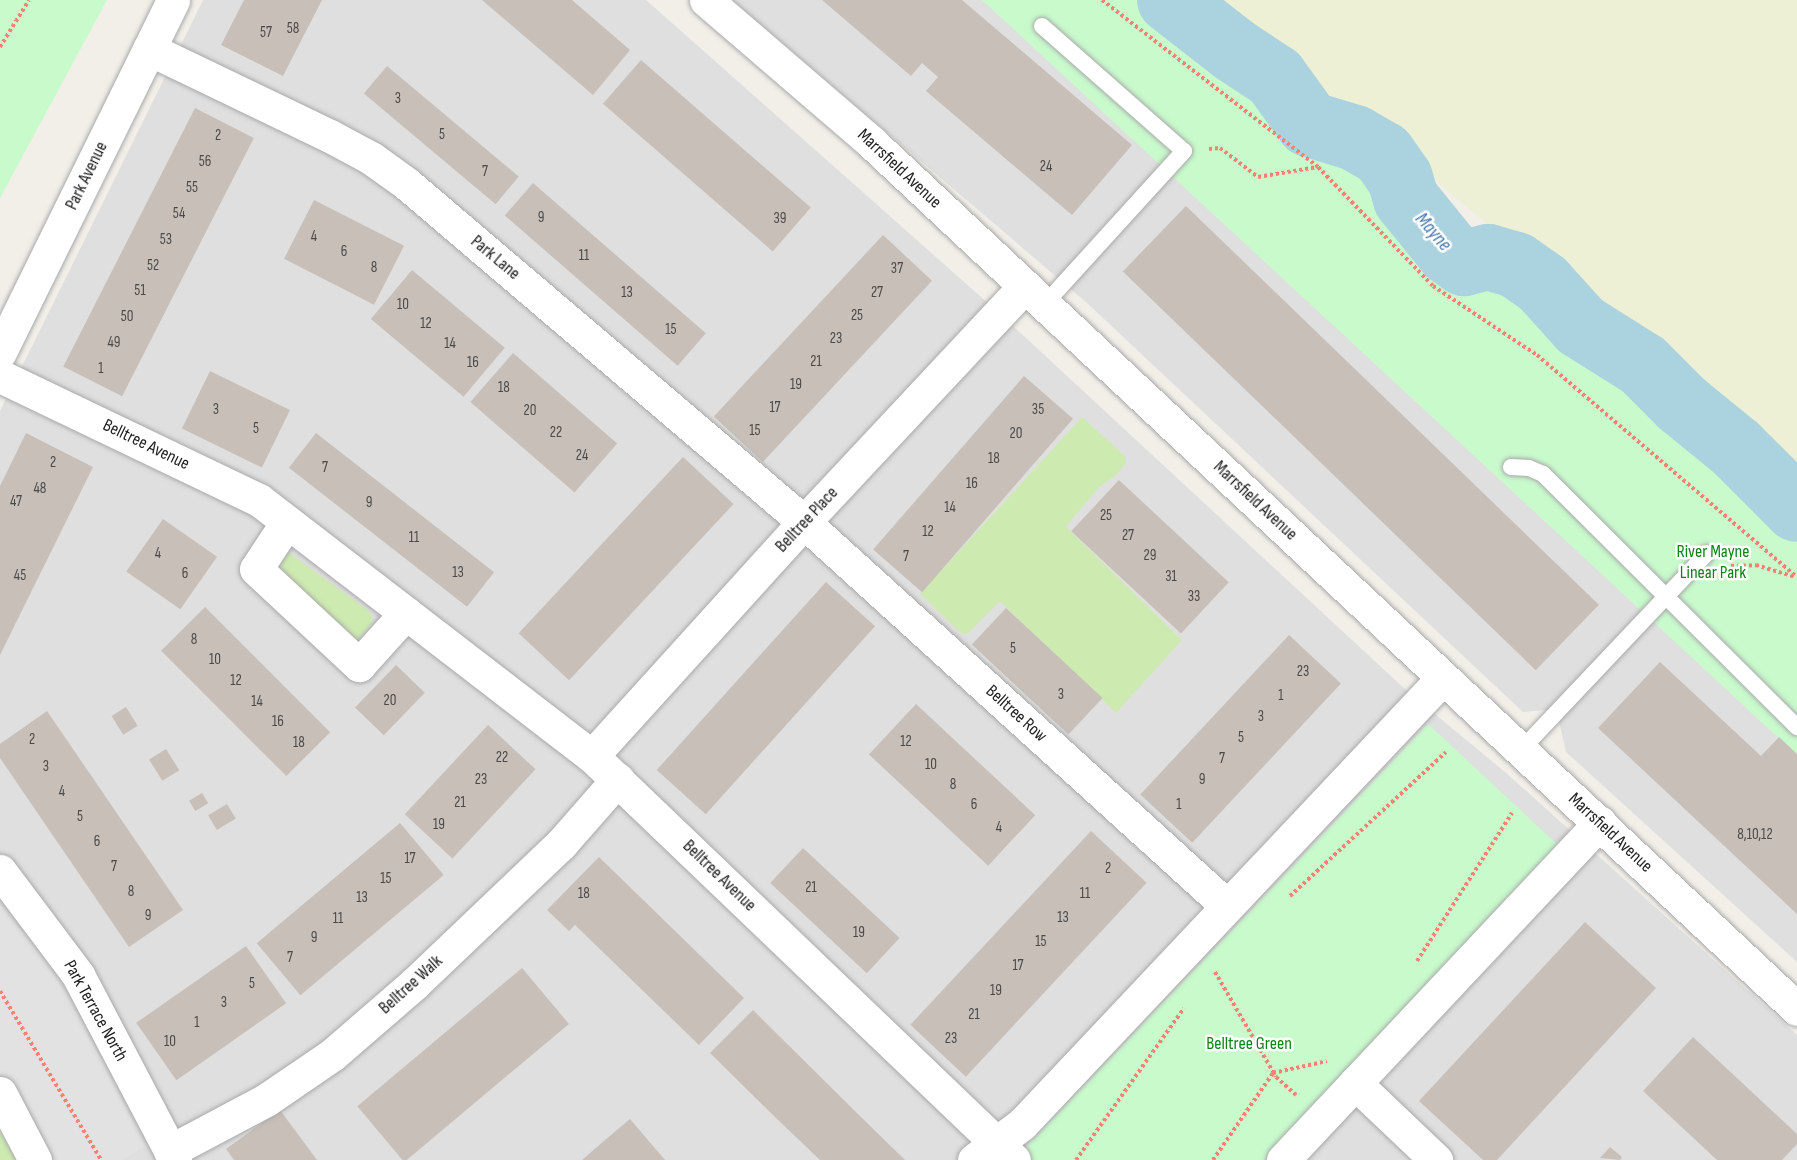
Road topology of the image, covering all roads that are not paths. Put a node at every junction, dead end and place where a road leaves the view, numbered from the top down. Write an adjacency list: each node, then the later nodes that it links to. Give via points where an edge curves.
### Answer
1 (173, 0): 4 (street, Park Avenue)
2 (706, 0): 5 (street, Marrsfield Avenue, via 872,143)
3 (1042, 26): 5 (lane, via 1184,151)
4 (149, 49): 6 (street, Park Avenue); 10 (street, Park Lane, via 371,158 407,184)
5 (1035, 295): 10 (street, Belltree Place); 14 (street, Marrsfield Avenue)
6 (0, 352)
7 (0, 376): 9 (street, Belltree Avenue, via 259,500)
8 (1510, 467): 12 (lane, via 1543,474)
9 (287, 522): 13 (street, Belltree Avenue); 13 (street, via 256,569 359,665)
10 (804, 522): 17 (street, Belltree Place); 21 (street, Belltree Row)
11 (1707, 553): 12 (lane)
12 (1666, 597): 15 (lane); 16 (lane)
13 (406, 613): 17 (street, Belltree Avenue)
14 (1442, 679): 16 (street, Marrsfield Avenue); 21 (street)
15 (1797, 727)
16 (1520, 751): 19 (street, Marrsfield Avenue)
17 (592, 756): 18 (street, Belltree Avenue)
18 (618, 779): 25 (street, Belltree Avenue); 26 (street, Belltree Walk, via 552,852 415,983 332,1055)
19 (1600, 822): 22 (street, Marrsfield Avenue); 23 (street)
20 (0, 871): 26 (street, Park Terrace North, via 78,975)
21 (1227, 906): 25 (street)
22 (1797, 1009)
23 (1346, 1071): 28 (street, via 1322,1119); 29 (street)
24 (0, 1093): 27 (street)
25 (995, 1154)
26 (173, 1155)
27 (35, 1160)
28 (1283, 1160)
29 (1436, 1160)

